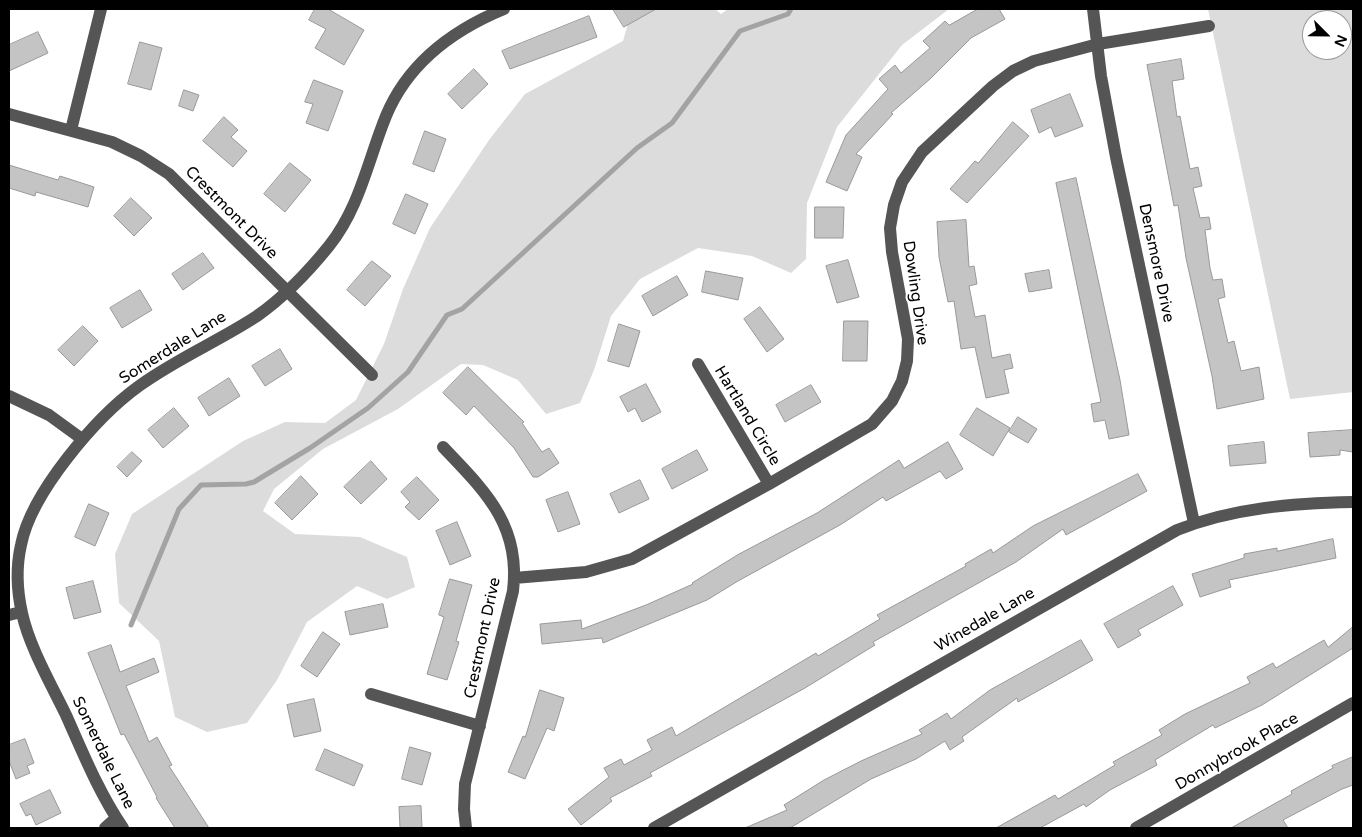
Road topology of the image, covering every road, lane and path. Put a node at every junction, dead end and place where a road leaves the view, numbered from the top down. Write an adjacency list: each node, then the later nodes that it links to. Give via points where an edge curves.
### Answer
1 (101, 9): 7 (street)
2 (504, 9): 8 (street, Somerdale Lane, via 476,20 450,36 417,66 392,104 362,188 341,228 330,245)
3 (1093, 9): 5 (street, Densmore Drive)
4 (1209, 26): 5 (street, Dowling Drive)
5 (1098, 44): 14 (street, Dowling Drive, via 1034,61 1013,71 914,162 902,182 890,228 908,339 902,381 892,400 872,424); 16 (street, Densmore Drive, via 1116,156)
6 (9, 114): 7 (street, Crestmont Drive)
7 (71, 130): 8 (street, Crestmont Drive, via 112,142 169,174)
8 (287, 292): 10 (street, Crestmont Drive); 12 (street, Somerdale Lane, via 255,317 140,385)
9 (698, 364): 14 (street, Hartland Circle)
10 (372, 375)
11 (9, 396): 12 (street, via 48,415)
12 (82, 439): 18 (street, Somerdale Lane, via 64,462 27,524 21,543)
13 (443, 447): 17 (street, Crestmont Drive, via 482,488 500,515 512,544)
14 (769, 484): 17 (street, Dowling Drive, via 632,559 586,572)
15 (1353, 502): 16 (street, Winedale Lane, via 1268,508)
16 (1194, 523): 25 (street, Winedale Lane, via 1149,544)
17 (514, 578): 21 (street, Crestmont Drive)
18 (15, 614): 22 (street, Somerdale Lane)
19 (371, 694): 21 (street)
20 (1353, 703): 26 (street, Donnybrook Place)
21 (480, 726): 24 (street, Crestmont Drive, via 466,784)
22 (119, 823): 23 (street)
23 (104, 828)
24 (466, 828)
25 (654, 828)
26 (1136, 828)

